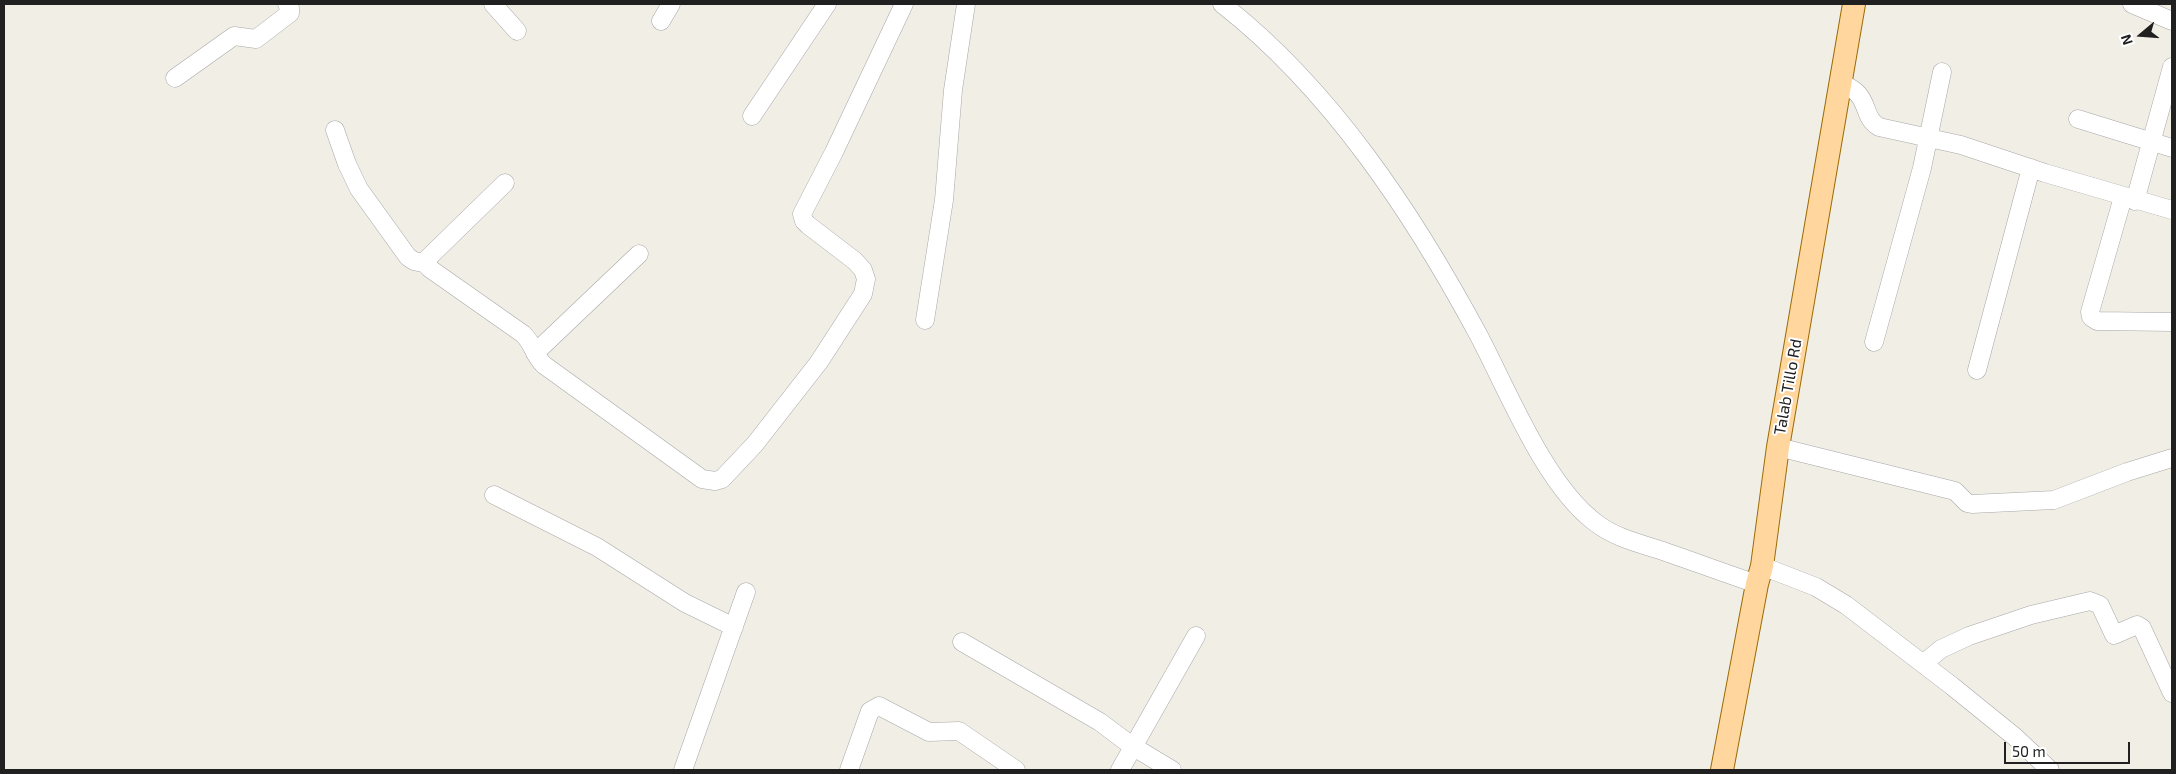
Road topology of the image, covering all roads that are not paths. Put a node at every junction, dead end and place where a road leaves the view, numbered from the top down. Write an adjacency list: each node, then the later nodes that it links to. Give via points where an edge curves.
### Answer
1 (287, 4): 15 (street, via 290,13 260,37 253,40 234,36)
2 (493, 4): 12 (street)
3 (670, 4): 10 (street)
4 (827, 4): 17 (street)
5 (904, 4): 32 (street, via 802,214 808,225 862,270 866,279 864,294 818,362 755,444 722,479 715,482 702,479 544,365)
6 (966, 4): 29 (street, via 953,90 944,200)
7 (1222, 4): 37 (street, via 1302,78 1376,169 1430,248 1550,469 1576,505 1597,524 1618,536)
8 (1854, 4): 16 (main road, Talab Tillo Rd)
9 (2132, 4): 11 (street)
10 (660, 20)
11 (2172, 20)
12 (517, 31)
13 (2172, 67): 20 (street)
14 (1942, 72): 21 (street)
15 (174, 78)
16 (1841, 84): 21 (street, via 1859,95 1873,124); 34 (main road, Talab Tillo Rd)
17 (752, 116)
18 (2078, 119): 20 (street)
19 (335, 130): 28 (street, via 353,176 371,206 408,257)
20 (2151, 142): 22 (street); 25 (street)
21 (1927, 144): 23 (street, via 1961,145); 31 (street)
22 (2172, 148)
23 (2028, 177): 25 (street); 33 (street)
24 (505, 183): 28 (street, via 428,258)
25 (2129, 199): 26 (street); 30 (street, via 2113,233 2091,317 2097,321)
26 (2172, 210)
27 (639, 254): 32 (street)
28 (427, 264): 32 (street, via 436,274 523,334)
29 (925, 320)
30 (2172, 322)
31 (1874, 342)
32 (535, 352)
33 (1977, 370)
34 (1778, 448): 35 (street, via 1955,491 1967,503 1976,504 2054,500); 37 (main road, Talab Tillo Rd)
35 (2172, 458)
36 (494, 495): 39 (street, via 597,547 685,603)
37 (1759, 575): 42 (street, via 1816,587 1846,605); 50 (main road, Talab Tillo Rd)
38 (746, 592): 39 (street)
39 (734, 627): 46 (street)
40 (1196, 636): 44 (street)
41 (962, 642): 44 (street, via 1100,722)
42 (1924, 663): 43 (street, via 1941,648 1969,636 2031,615 2090,602 2100,606 2114,635 2132,627 2142,628); 51 (street)
43 (2172, 693)
44 (1132, 746): 45 (street); 49 (street)
45 (1122, 766)
46 (683, 770)
47 (849, 770): 48 (street, via 870,711 880,706 929,732 959,731)
48 (1016, 770)
49 (1172, 770)
50 (1722, 770)
51 (2050, 770)

